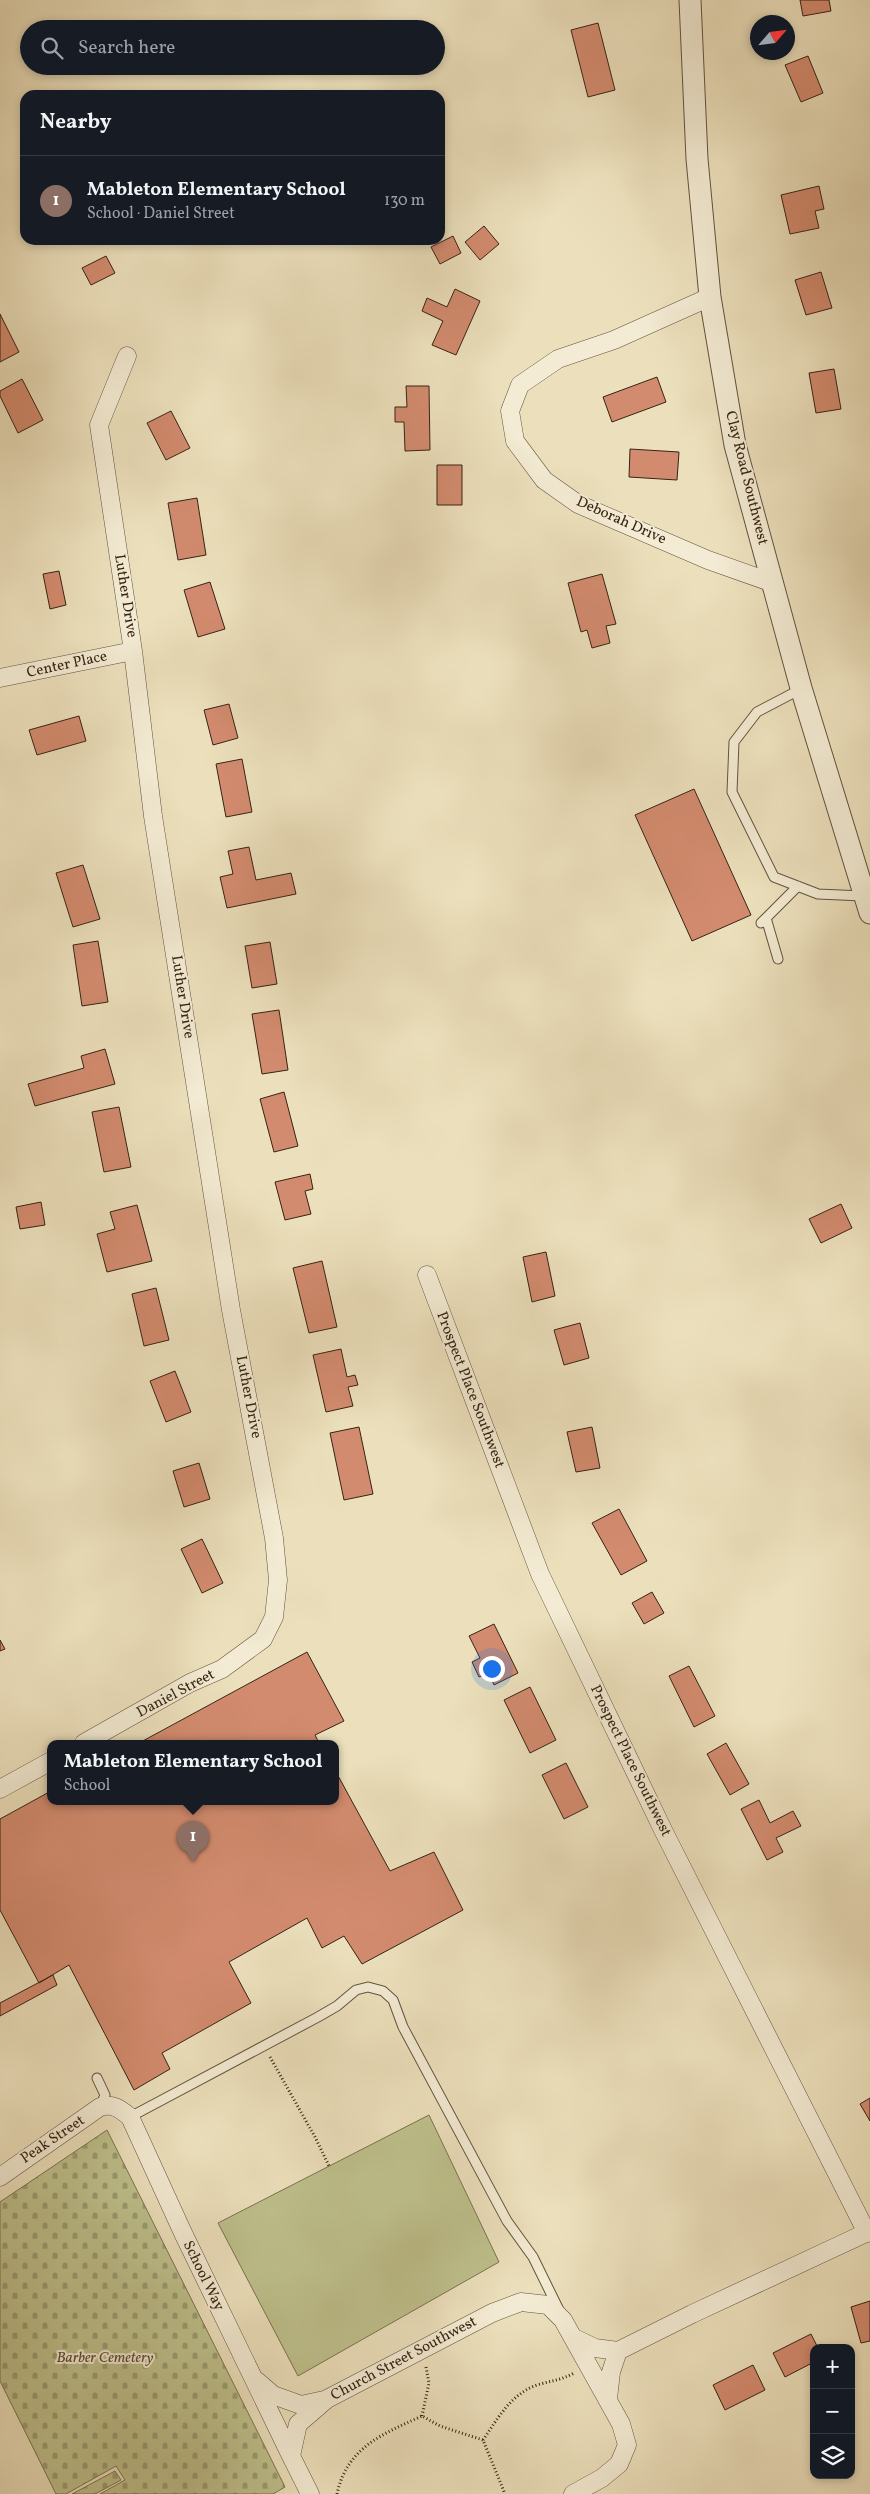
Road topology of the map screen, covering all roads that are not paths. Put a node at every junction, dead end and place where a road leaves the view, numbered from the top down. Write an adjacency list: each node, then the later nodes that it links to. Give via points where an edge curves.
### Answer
1 (690, 0): 2 (street, Clay Road Southwest, via 697,159)
2 (710, 297): 4 (street, Clay Road Southwest, via 735,445); 4 (street, Deborah Drive, via 614,340 558,359 520,385 510,411 515,441 544,480 578,504 708,560)
3 (127, 356): 5 (street, Luther Drive, via 99,425)
4 (773, 583): 7 (street, Clay Road Southwest)
5 (133, 651): 6 (street, Center Place); 12 (street, Luther Drive, via 153,816 231,1310 274,1538 278,1580 274,1616)
6 (0, 678)
7 (801, 688): 8 (lane, via 757,712 734,742 732,792 774,877); 9 (street, Clay Road Southwest)
8 (798, 886): 9 (lane, via 818,894); 10 (lane, via 764,920)
9 (867, 904)
10 (778, 959)
11 (427, 1274): 20 (street, Prospect Place Southwest, via 540,1574 663,1830)
12 (263, 1639): 13 (street, Daniel Street, via 222,1669 190,1683)
13 (89, 1740)
14 (47, 1763): 15 (street)
15 (0, 1789)
16 (97, 2078): 17 (lane, via 105,2095)
17 (104, 2106): 18 (street, via 119,2108); 19 (street, Peak Street)
18 (130, 2117): 21 (lane, via 337,2006 356,1990 368,1987 383,1991 393,2000 403,2027 507,2221 538,2265); 24 (street, School Way, via 182,2233)
19 (0, 2177)
20 (869, 2232): 23 (street)
21 (563, 2320): 22 (street, Church Street Southwest); 25 (street, Church Street Southwest, via 548,2306 521,2302 492,2313)
22 (574, 2338): 23 (street, via 595,2348); 26 (street, Church Street Southwest)
23 (618, 2351): 26 (street, via 611,2372)
24 (253, 2377): 25 (street, via 273,2395 301,2405); 27 (street, School Way)
25 (327, 2399): 27 (street, Church Street Southwest, via 298,2424)
26 (608, 2399): 29 (street, Church Street Southwest, via 627,2445 619,2464)
27 (291, 2456): 28 (street)
28 (306, 2491)
29 (573, 2494)

